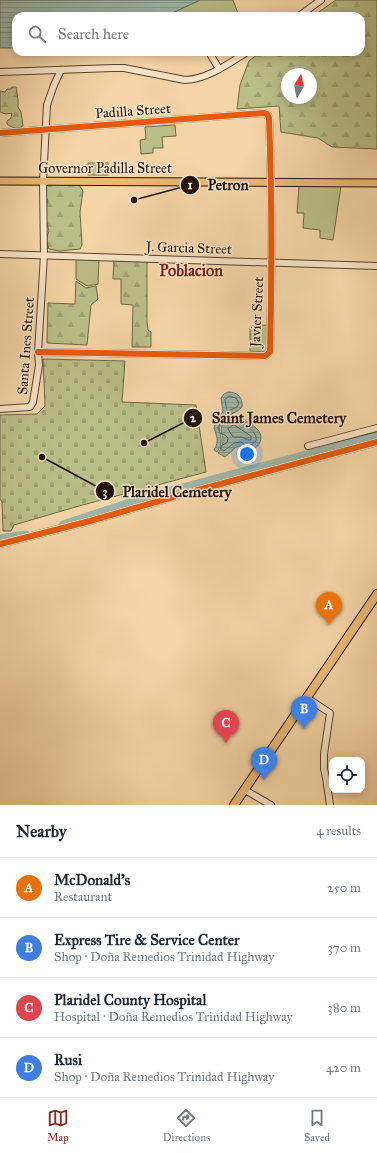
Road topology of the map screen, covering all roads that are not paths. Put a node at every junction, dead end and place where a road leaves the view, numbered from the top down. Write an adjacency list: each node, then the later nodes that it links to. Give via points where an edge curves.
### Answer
1 (321, 0): 2 (street)
2 (304, 12)
3 (211, 56): 5 (street)
4 (240, 56): 5 (street)
5 (219, 69): 6 (street, via 195,80 124,68)
6 (61, 70): 7 (street); 9 (street, Santa Ines Street, via 48,105)
7 (0, 72)
8 (267, 114): 9 (street, Padilla Street); 13 (street, Javier Street)
9 (46, 129): 10 (street, Padilla Street); 12 (street, Santa Ines Street)
10 (0, 133)
11 (0, 181): 12 (main road, Governor Padilla Street)
12 (43, 181): 13 (main road, Governor Padilla Street); 16 (street, Santa Ines Street)
13 (271, 182): 14 (main road, Governor Padilla Street); 17 (street, Javier Street)
14 (377, 183)
15 (0, 254): 16 (street, J. Garcia Street)
16 (44, 255): 17 (street, J. Garcia Street); 19 (street, Santa Ines Street)
17 (272, 263): 18 (street, J. Garcia Street); 19 (street, Javier Street, via 270,352 265,356)
18 (377, 266)
19 (38, 352): 20 (street, Santa Ines Street, via 36,388 30,408)
20 (0, 409)
21 (377, 428): 23 (street)
22 (377, 442): 24 (street)
23 (308, 446)
24 (0, 544)
25 (377, 594): 26 (highway)
26 (307, 698): 27 (highway); 30 (street, via 330,713 324,769)
27 (245, 790): 28 (highway); 29 (street)
28 (234, 805)
29 (271, 805)
30 (330, 805)

